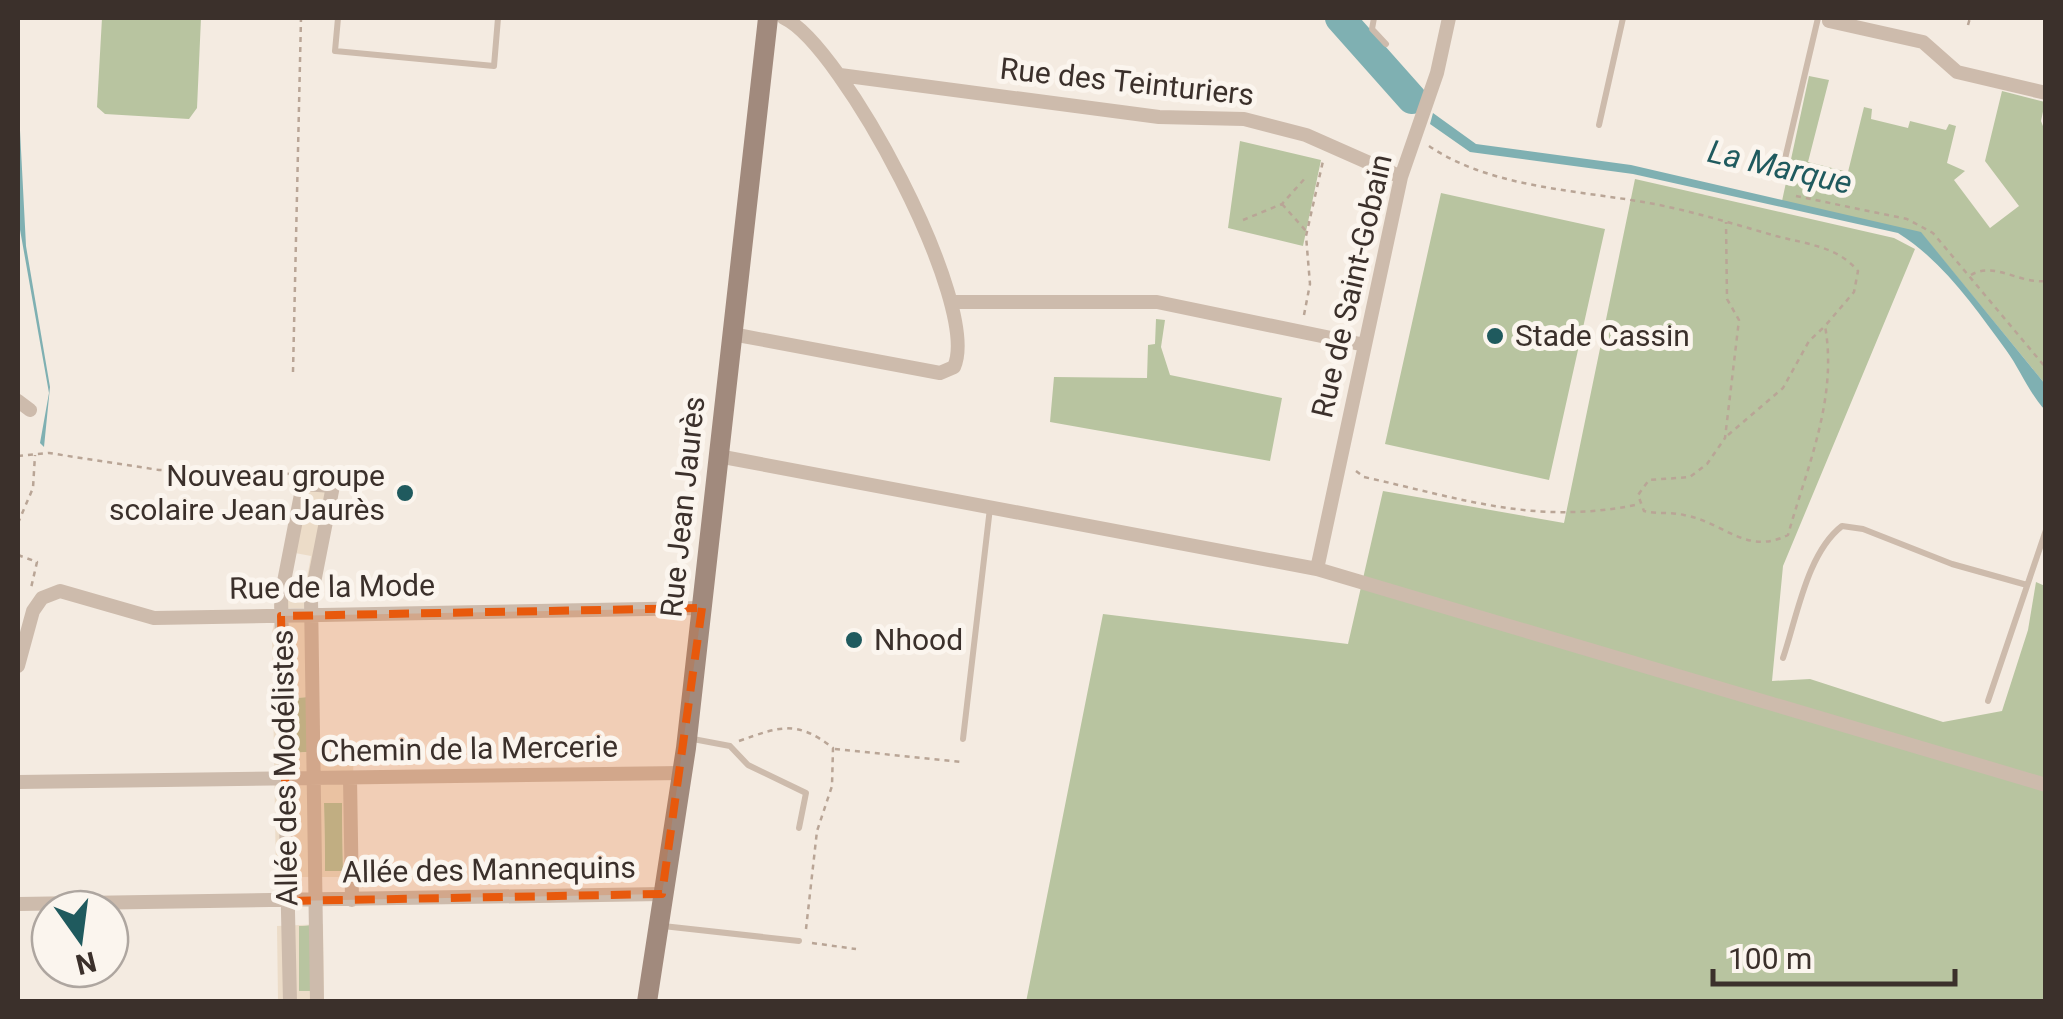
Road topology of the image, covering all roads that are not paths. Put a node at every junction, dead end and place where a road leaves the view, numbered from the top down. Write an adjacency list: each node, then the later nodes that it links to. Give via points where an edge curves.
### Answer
1 (338, 18): 2 (lane, via 335,51 494,66)
2 (498, 18)
3 (768, 18): 16 (main road, Rue Jean Jaurès)
4 (784, 18): 10 (street)
5 (1374, 18): 9 (lane, via 1372,29)
6 (1449, 18): 14 (street, Rue de Saint-Gobain)
7 (1623, 18): 12 (lane)
8 (1823, 20): 11 (street, via 1923,42 1958,72); 13 (lane)
9 (1386, 44)
10 (840, 75): 14 (street, Rue des Teinturiers, via 1160,117 1244,119); 15 (street, via 922,222)
11 (2046, 93)
12 (1600, 125)
13 (1784, 164)
14 (1400, 177): 17 (street, Rue de Saint-Gobain)
15 (950, 302): 16 (street, via 958,354 950,371 940,373); 17 (street, via 1157,302)
16 (732, 334): 18 (main road, Rue Jean Jaurès)
17 (1365, 345): 21 (street, Rue de Saint-Gobain)
18 (718, 456): 19 (street); 23 (main road, Rue Jean Jaurès)
19 (990, 508): 21 (street); 30 (lane)
20 (2046, 530): 22 (lane)
21 (1317, 569): 36 (street)
22 (2026, 584): 26 (lane, via 1842,526 1816,562); 28 (lane)
23 (702, 608): 24 (street, Rue de la Mode); 29 (main road, Rue Jean Jaurès)
24 (310, 615): 25 (street, Rue de la Mode); 25 (street, Allée des Modélistes, via 333,486 303,484); 32 (street, Allée des Modélistes)
25 (281, 616): 27 (street, Rue de la Mode, via 154,618 60,591 33,610); 34 (street, Allée des Modélistes)
26 (1784, 658)
27 (18, 666)
28 (1988, 701)
29 (687, 737): 31 (main road, Rue Jean Jaurès); 37 (lane, via 730,746 748,766 806,793)
30 (963, 739)
31 (682, 773): 33 (street, Chemin de la Mercerie); 38 (main road, Rue Jean Jaurès)
32 (313, 778): 33 (street, Chemin de la Mercerie); 34 (street, Chemin de la Mercerie); 39 (street, Allée des Modélistes)
33 (350, 778): 40 (street)
34 (285, 779): 35 (street, Chemin de la Mercerie); 41 (street, Allée des Modélistes)
35 (18, 782)
36 (2046, 784)
37 (799, 828)
38 (662, 894): 40 (street, Allée des Mannequins); 43 (main road, Rue Jean Jaurès)
39 (315, 900): 40 (street, Allée des Mannequins); 41 (street, Allée des Mannequins); 46 (street, Allée des Modélistes)
40 (352, 900)
41 (288, 901): 42 (street, Allée des Mannequins); 45 (street, Allée des Modélistes)
42 (18, 904)
43 (657, 925): 44 (lane); 47 (main road, Rue Jean Jaurès)
44 (799, 941)
45 (290, 1002)
46 (317, 1002)
47 (647, 1002)

